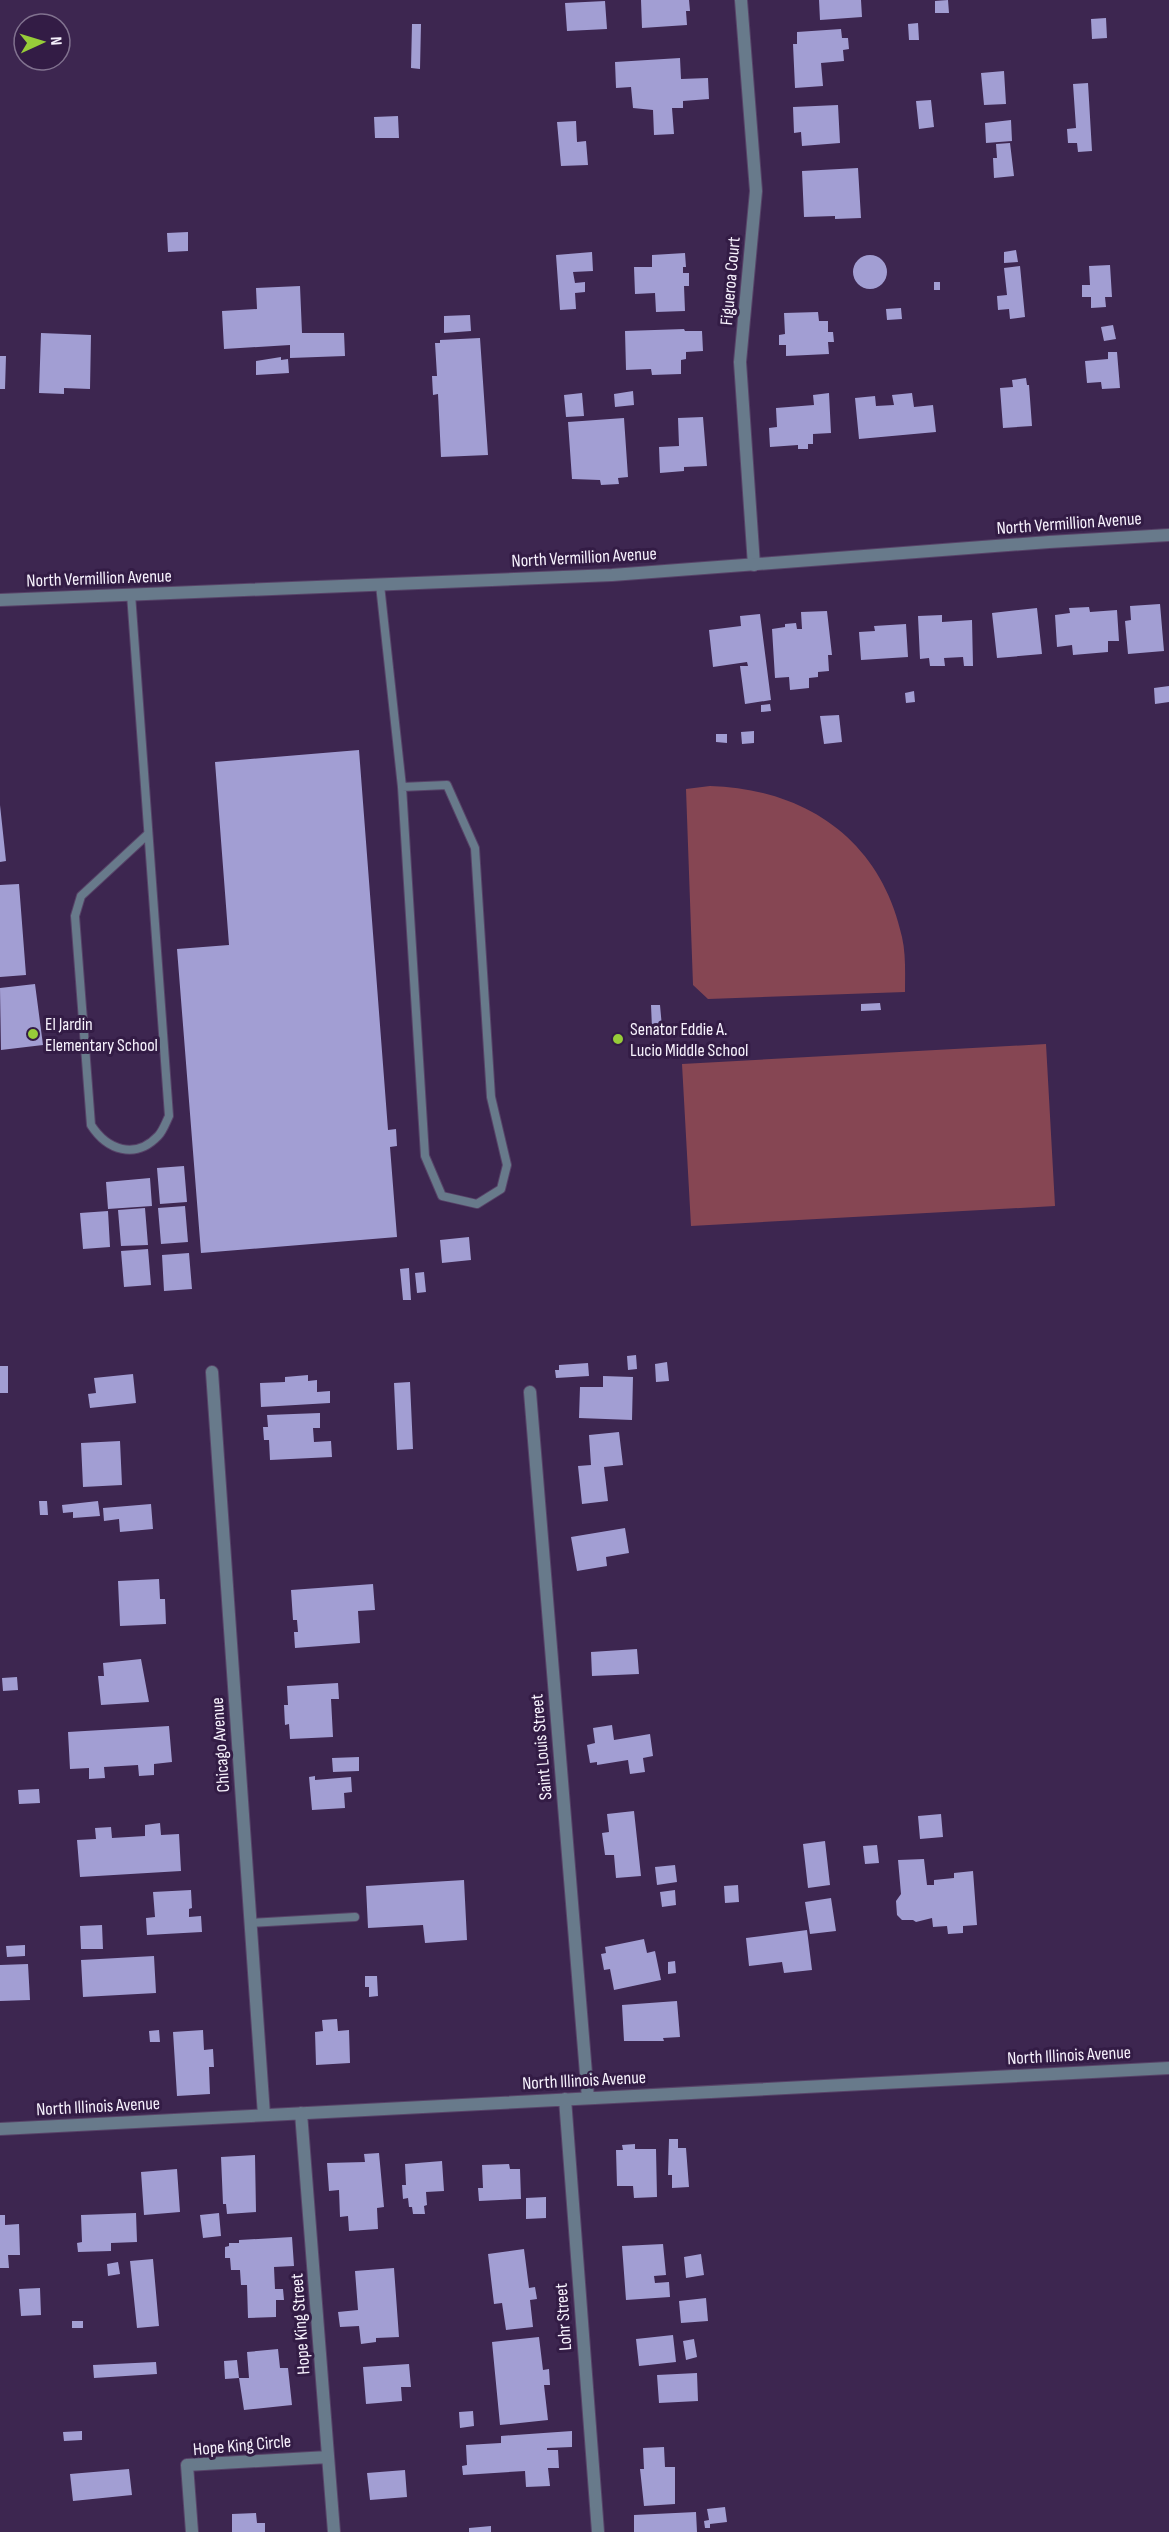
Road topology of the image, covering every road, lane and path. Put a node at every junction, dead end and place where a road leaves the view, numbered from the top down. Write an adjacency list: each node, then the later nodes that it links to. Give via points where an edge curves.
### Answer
1 (741, 0): 3 (street, Figueroa Court, via 756,191 740,362)
2 (1169, 535): 3 (street, North Vermillion Avenue)
3 (754, 565): 4 (street, North Vermillion Avenue)
4 (381, 585): 5 (street, North Vermillion Avenue); 7 (lane)
5 (130, 594): 6 (street, North Vermillion Avenue); 8 (lane)
6 (0, 600)
7 (402, 787): 7 (lane, via 447,785 475,848 491,1097 507,1165 501,1189 477,1204 442,1196 425,1156)
8 (148, 834): 8 (lane, via 169,1116 160,1135 146,1147 112,1148 91,1125 75,916 81,896)
9 (212, 1372): 12 (street, Chicago Avenue)
10 (530, 1392): 14 (street, Saint Louis Street)
11 (355, 1917): 12 (lane)
12 (251, 1923): 17 (street, Chicago Avenue)
13 (1169, 2068): 14 (street, North Illinois Avenue)
14 (588, 2098): 15 (street, North Illinois Avenue)
15 (565, 2099): 16 (street, North Illinois Avenue); 22 (street, Lohr Street)
16 (301, 2113): 17 (street, North Illinois Avenue); 19 (street, Hope King Street)
17 (264, 2115): 18 (street, North Illinois Avenue)
18 (0, 2130)
19 (328, 2457): 20 (street, Hope King Circle, via 187,2465); 21 (street, Hope King Street)
20 (192, 2532)
21 (334, 2532)
22 (598, 2532)

